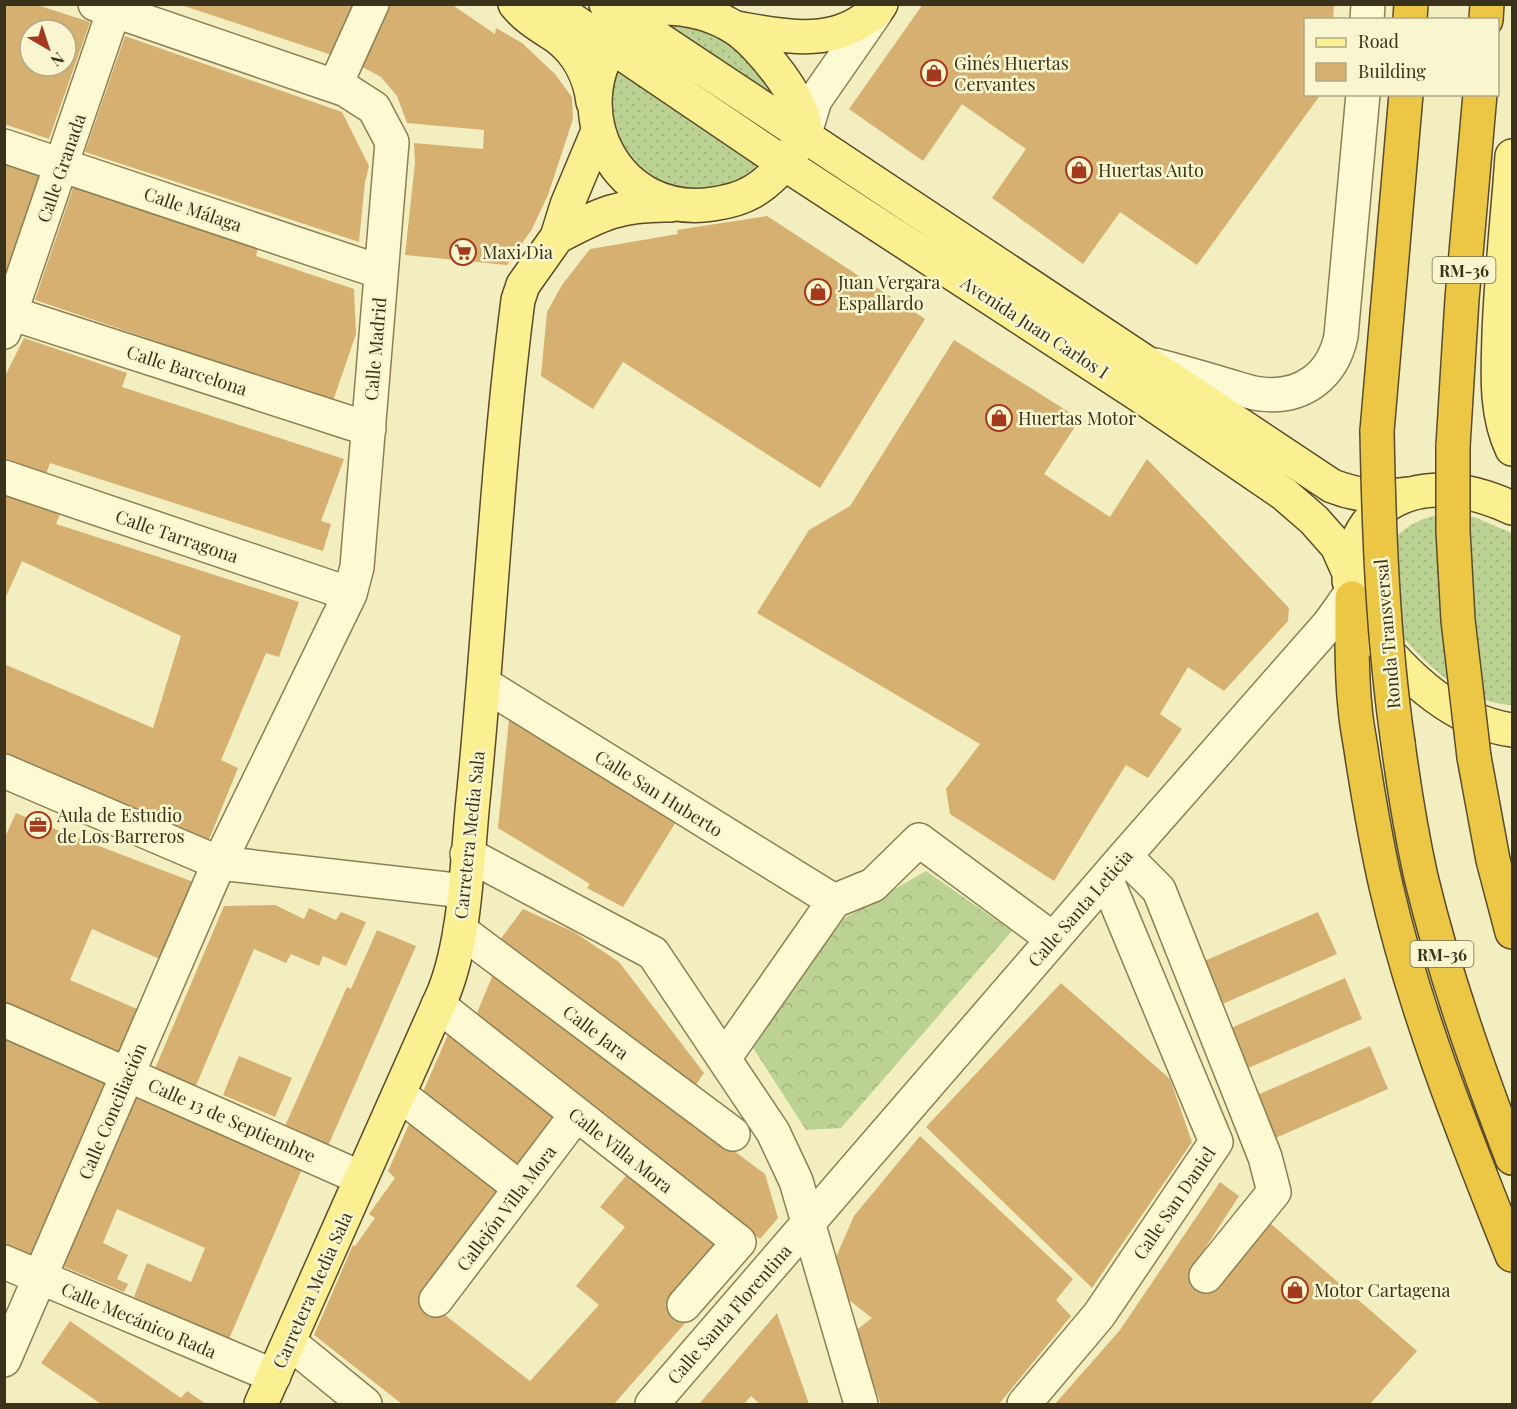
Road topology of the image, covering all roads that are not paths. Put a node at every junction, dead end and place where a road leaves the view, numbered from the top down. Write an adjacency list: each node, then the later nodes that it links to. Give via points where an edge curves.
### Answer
1 (372, 4): 10 (street)
2 (516, 4): 14 (main road, via 524,15 571,50 589,82)
3 (549, 4): 9 (main road, Avenida Juan Carlos I)
4 (676, 6): 7 (main road); 8 (main road)
5 (108, 7): 10 (street, Calle Madrid); 19 (street, Calle Granada)
6 (879, 8): 8 (main road, via 836,34 794,37); 15 (street, via 815,100)
7 (618, 12): 9 (main road); 15 (main road, Avenida Juan Carlos I)
8 (736, 28): 15 (main road, via 763,52 787,85 802,118)
9 (610, 46): 14 (main road, via 595,97); 18 (main road, Avenida Juan Carlos I)
10 (335, 86): 22 (street, Calle Madrid, via 374,108 392,142)
11 (1363, 96): 25 (street, via 1341,336 1329,368 1293,392 1261,394)
12 (1406, 96): 51 (highway, Ronda Transversal / RM-36, bridge, via 1377,431 1384,613 1398,742 1421,878 1470,1041)
13 (1480, 96): 42 (highway, RM-36, bridge, via 1462,299 1453,447 1453,531 1458,620 1474,758 1493,860)
14 (597, 122): 20 (main road, via 611,159 634,184 656,199); 21 (main road, Carretera Media Sala)
15 (804, 136): 18 (main road, Carretera Media Sala); 25 (main road, Avenida Juan Carlos I)
16 (4, 146): 19 (street, Calle Málaga)
17 (1512, 156): 23 (main road)
18 (785, 164): 20 (main road, Carretera Media Sala, via 761,187 736,200); 31 (main road, Avenida Juan Carlos I, via 1284,494 1337,546)
19 (62, 165): 22 (street, Calle Málaga); 24 (street, Calle Granada)
20 (679, 206): 21 (main road, Carretera Media Sala, via 617,209)
21 (556, 237): 33 (main road, Carretera Media Sala, via 523,285 518,300)
22 (381, 272): 26 (street, Calle Madrid)
23 (1506, 309): 27 (main road, via 1498,382 1501,412)
24 (7, 319): 26 (street, Calle Barcelona)
25 (1147, 363): 29 (main road, Avenida Juan Carlos I, via 1332,486 1365,495)
26 (369, 429): 32 (street, Calle Madrid, via 357,567)
27 (1511, 436)
28 (4, 477): 32 (street, Calle Tarragona)
29 (1408, 495): 30 (main road, via 1429,490 1464,492); 31 (main road, via 1386,506 1369,522 1357,543)
30 (1512, 508)
31 (1351, 588): 34 (main road, Avenida Juan Carlos I, via 1367,627 1418,682 1467,716); 38 (street, Calle Santa Leticia, via 1329,624); 55 (highway, via 1355,707 1386,887 1435,1053)
32 (350, 594): 37 (street, Calle Madrid)
33 (484, 684): 36 (main road, Carretera Media Sala); 40 (street, Calle San Huberto)
34 (1512, 730)
35 (8, 782): 37 (street)
36 (467, 854): 39 (main road, Carretera Media Sala); 46 (street, via 653,953)
37 (219, 863): 39 (street); 47 (street, Calle Conciliación)
38 (1115, 867): 43 (street, Calle Santa Leticia); 57 (street, via 1159,890 1261,1147 1274,1192); 67 (street, Calle San Daniel, via 1216,1142 1099,1315)
39 (464, 891): 41 (main road, Carretera Media Sala)
40 (834, 901): 43 (street, via 873,885 919,840); 46 (street)
41 (460, 930): 44 (main road, Carretera Media Sala, via 455,961); 50 (street, Calle Jara)
42 (1512, 933)
43 (1053, 939): 54 (street, Calle Santa Leticia)
44 (438, 1005): 48 (main road, Carretera Media Sala); 49 (street, Calle Villa Mora)
45 (4, 1020): 47 (street, Calle 13 de Septiembre)
46 (725, 1057): 54 (street, via 773,1131 796,1181)
47 (128, 1074): 52 (street, Calle 13 de Septiembre); 58 (street, Calle Conciliación)
48 (399, 1094): 52 (main road, Carretera Media Sala); 53 (street)
49 (576, 1115): 53 (street, Callejón Villa Mora); 60 (street, Calle Villa Mora, via 739,1242)
50 (733, 1134)
51 (1512, 1158)
52 (361, 1178): 61 (main road, Carretera Media Sala)
53 (520, 1188): 59 (street, Callejón Villa Mora)
54 (807, 1223): 65 (street, Calle Santa Florentina); 66 (street)
55 (1512, 1255)
56 (4, 1262): 58 (street, Calle Mecánico Rada)
57 (1206, 1276)
58 (40, 1278): 62 (street, Calle Conciliación); 63 (street, Calle Mecánico Rada)
59 (436, 1300)
60 (684, 1305)
61 (289, 1342): 63 (main road, Carretera Media Sala); 64 (street)
62 (4, 1360)
63 (268, 1390)
64 (364, 1404)
65 (652, 1404)
66 (861, 1404)
67 (1024, 1404)

